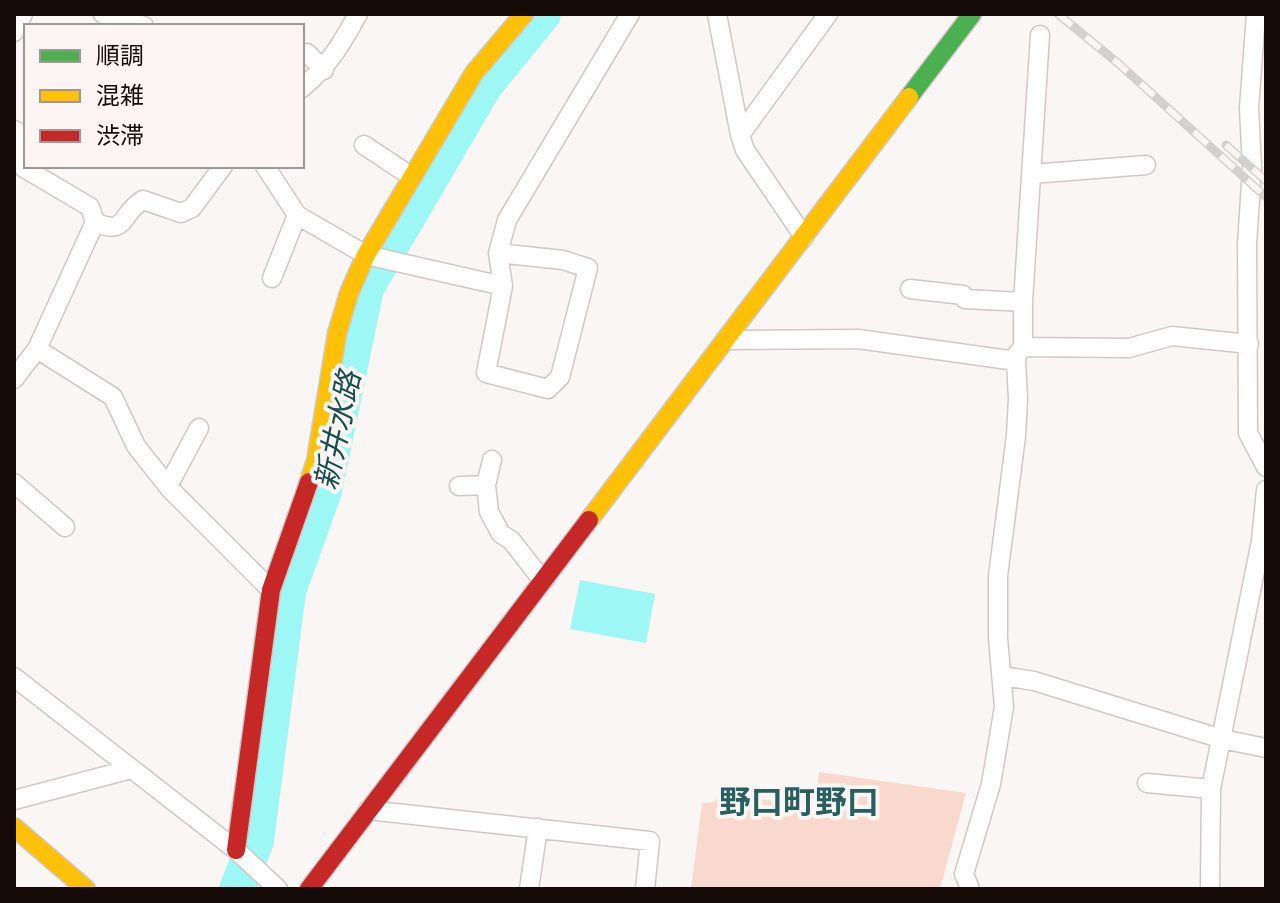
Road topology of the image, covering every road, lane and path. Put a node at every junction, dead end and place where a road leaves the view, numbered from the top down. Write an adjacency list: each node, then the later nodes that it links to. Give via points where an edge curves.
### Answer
1 (23, 14): 11 (street)
2 (358, 14): 14 (street)
3 (524, 14): 25 (main road, via 474,73)
4 (630, 14): 29 (street, via 507,220)
5 (717, 14): 16 (street)
6 (828, 14): 16 (street)
7 (972, 14): 28 (main road)
8 (1256, 14): 36 (street, via 1249,108)
9 (108, 19): 10 (street)
10 (134, 24)
11 (14, 32)
12 (1040, 35): 24 (street)
13 (307, 53): 14 (street)
14 (324, 70): 15 (street)
15 (304, 86)
16 (740, 135): 28 (street)
17 (24, 140): 21 (street, via 19,153)
18 (364, 145): 25 (street)
19 (1146, 165): 24 (street)
20 (24, 168): 27 (street, via 90,207)
21 (24, 168)
22 (222, 168): 27 (street, via 187,211 143,200 118,227)
23 (266, 168): 26 (street)
24 (1032, 174): 34 (street)
25 (412, 177): 30 (main road)
26 (297, 215): 30 (street); 31 (street)
27 (95, 222): 37 (street)
28 (804, 237): 35 (main road)
29 (498, 253): 32 (street); 32 (street, via 588,268 560,377 548,389 486,373)
30 (366, 255): 32 (street); 51 (main road, via 337,334 316,461)
31 (272, 278)
32 (503, 286)
33 (910, 289): 34 (street)
34 (1023, 302): 38 (street)
35 (726, 340): 38 (street, via 858,339); 50 (main road)
36 (1249, 344): 38 (street, via 1172,336 1129,348); 42 (street, via 1248,433)
37 (37, 349): 39 (street); 45 (street, via 113,397 136,446)
38 (1020, 354): 52 (street, via 1016,436 998,576)
39 (14, 379)
40 (199, 428): 45 (street)
41 (492, 460): 44 (street)
42 (1266, 467)
43 (14, 483): 48 (street)
44 (486, 485): 46 (street); 50 (street, via 489,512 501,534)
45 (168, 486): 51 (street)
46 (459, 486)
47 (1266, 490): 49 (street)
48 (65, 527)
49 (1260, 574): 54 (street)
50 (543, 581): 60 (main road)
51 (271, 590): 63 (main road)
52 (1002, 676): 54 (street, via 1034,681); 69 (street, via 1004,707 991,784 964,874)
53 (14, 677): 56 (street)
54 (1222, 739): 55 (street); 58 (street)
55 (1266, 748)
56 (131, 769): 59 (street); 63 (street)
57 (1147, 783): 58 (street)
58 (1211, 789): 70 (street)
59 (14, 800)
60 (368, 810): 62 (street); 66 (main road)
61 (14, 827): 64 (main road)
62 (538, 828): 67 (street); 68 (street, via 650,841)
63 (236, 850): 65 (street)
64 (86, 889)
65 (278, 889)
66 (309, 889)
67 (529, 889)
68 (645, 889)
69 (970, 889)
70 (1210, 889)

